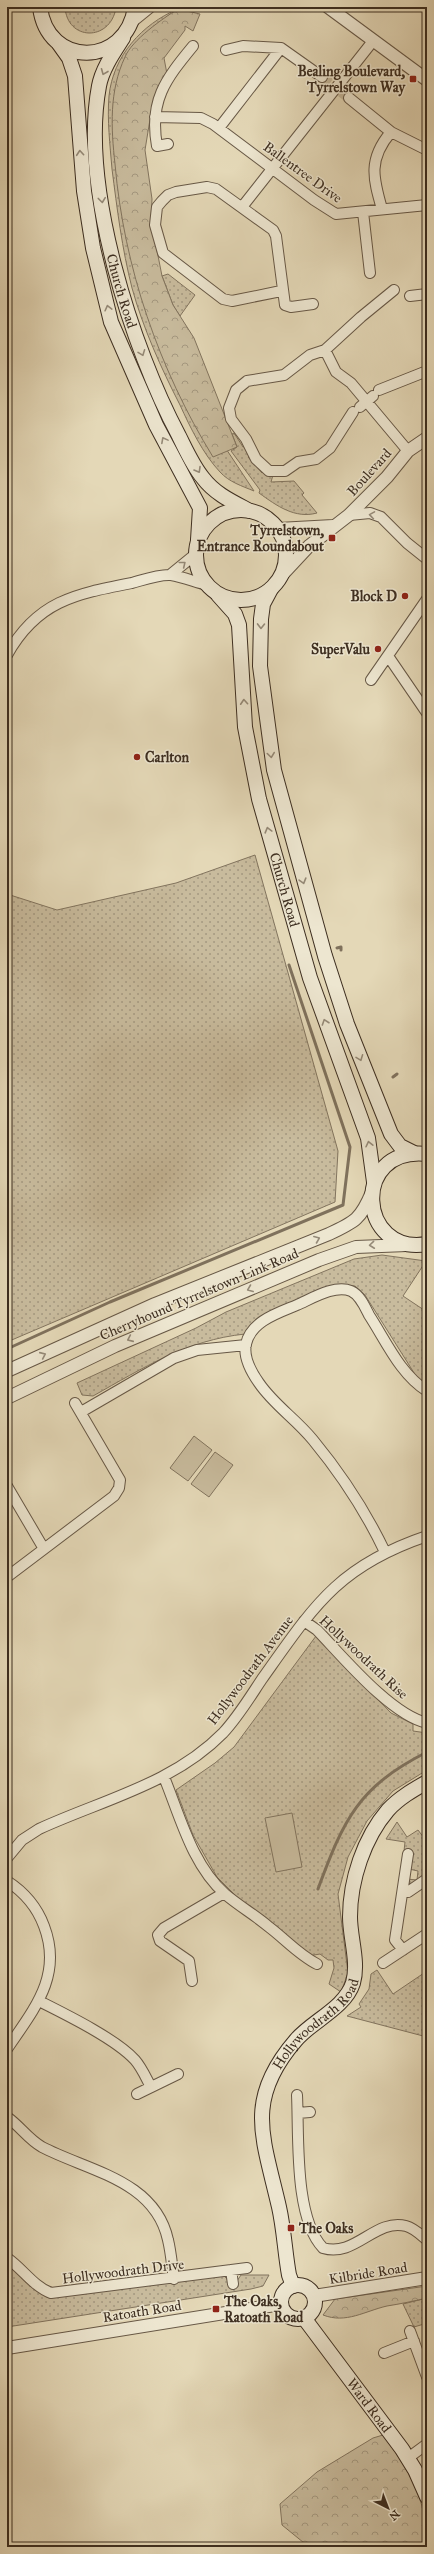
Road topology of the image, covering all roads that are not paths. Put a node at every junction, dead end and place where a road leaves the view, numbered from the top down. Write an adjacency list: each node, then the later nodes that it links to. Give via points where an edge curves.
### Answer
1 (40, 7): 7 (main road, Church Road, via 45,25)
2 (149, 7): 4 (street)
3 (328, 7): 6 (street)
4 (134, 14): 5 (main road, Church Road)
5 (123, 38): 7 (main road, via 108,49 92,53 72,50); 34 (main road, Church Road, one-way to 34, via 110,59 99,85 96,117 97,160 103,212 122,292 155,386 203,478 218,493)
6 (373, 41): 11 (street); 12 (street)
7 (59, 44): 38 (main road, Church Road, one-way to 7, via 200,508 156,425 112,322 93,248 84,191 75,76 69,58)
8 (193, 46): 13 (street, via 159,94)
9 (282, 48): 10 (street, via 243,46); 12 (street); 14 (street)
10 (226, 50)
11 (427, 80)
12 (336, 88): 15 (street); 18 (street)
13 (155, 117): 14 (street, Ballentree Drive, via 201,118); 16 (street, via 157,146)
14 (219, 128): 18 (street, Ballentree Drive)
15 (391, 132): 17 (street); 21 (street, via 382,142 374,162 374,184)
16 (168, 144)
17 (427, 150)
18 (274, 169): 20 (street); 22 (street, Ballentree Drive, via 330,212 342,215)
19 (427, 205): 21 (street, Ballentree Drive)
20 (242, 207): 25 (street, via 269,226 276,236); 25 (street, via 216,189 207,187 168,194 157,207 155,225 163,253 223,300 232,301)
21 (382, 209): 22 (street, Ballentree Drive)
22 (363, 212): 23 (street)
23 (370, 273)
24 (394, 290): 29 (street, via 361,316)
25 (281, 291): 28 (street, via 285,305 291,307)
26 (427, 294): 27 (street)
27 (410, 296)
28 (313, 304)
29 (325, 350): 31 (street, via 336,372 351,383); 31 (street, via 310,355 284,375 247,381 232,397 229,408 231,419 246,439 256,459 269,471 285,471 298,462 316,459 330,448)
30 (427, 371): 31 (street)
31 (366, 401): 33 (street)
32 (427, 438): 33 (street, Boulevard)
33 (408, 450): 35 (street, Boulevard, via 387,477)
34 (250, 511): 37 (main road, via 269,519); 38 (main road, via 234,510 219,515 209,523)
35 (350, 515): 36 (street, Boulevard); 39 (street, one-way to 35, via 381,517 370,513)
36 (334, 525): 37 (street, Boulevard); 41 (street, Boulevard, via 309,546)
37 (278, 529): 41 (main road, via 285,545 286,560)
38 (198, 546): 40 (street, one-way to 38); 42 (main road, via 201,577)
39 (427, 559)
40 (170, 575): 42 (street); 46 (street, via 85,592 60,602 39,616 17,638)
41 (282, 575): 43 (main road)
42 (206, 585): 44 (main road)
43 (271, 589): 44 (main road, via 244,601); 50 (main road, Church Road, one-way to 50, via 263,604 260,666 274,770 323,948 347,1024 391,1134 400,1146)
44 (218, 594): 51 (main road, Church Road, one-way to 44, via 368,1138 329,1035 284,893 259,799 245,727 239,625 235,614)
45 (427, 600): 47 (street)
46 (7, 655)
47 (388, 656): 48 (street); 49 (street)
48 (371, 680)
49 (427, 713)
50 (421, 1154): 51 (main road, via 390,1162 381,1171)
51 (373, 1187): 53 (main road, Church Road, via 372,1206 376,1220 385,1232); 55 (street, Cherryhound Tyrrelstown Link Road, one-way to 51, via 156,1304 356,1221 365,1210)
52 (427, 1244): 53 (main road)
53 (411, 1245): 57 (street, Cherryhound Tyrrelstown Link Road, one-way to 57, via 356,1247 319,1260 115,1346)
54 (246, 1345): 56 (street, via 250,1334 264,1320 327,1292 344,1290 358,1296 398,1362 418,1386); 59 (street, via 197,1350 174,1358); 63 (street, via 248,1363 258,1382 281,1410 313,1439 372,1523)
55 (7, 1371)
56 (427, 1391)
57 (7, 1398)
58 (75, 1402): 59 (street)
59 (80, 1412): 62 (street, via 120,1480 119,1488 114,1496)
60 (7, 1486): 62 (street)
61 (427, 1536): 63 (street, Hollywoodrath Avenue)
62 (44, 1549): 64 (street)
63 (385, 1552): 65 (street, Hollywoodrath Avenue, via 347,1575)
64 (7, 1577)
65 (304, 1621): 66 (street, Hollywoodrath Rise, via 317,1630 387,1701 416,1721); 67 (street, Hollywoodrath Avenue, via 223,1733 205,1749)
66 (427, 1723)
67 (164, 1777): 70 (street, Hollywoodrath Avenue, via 39,1829 22,1840); 74 (street, via 189,1840 204,1867)
68 (427, 1782): 96 (main road, Hollywoodrath Road, via 388,1810 379,1822 360,1861 353,1887 350,1915 354,1975 350,1990 341,2001 307,2028 282,2056 273,2070 263,2098 262,2135)
69 (408, 1854): 73 (street)
70 (7, 1858)
71 (427, 1879): 73 (street, via 408,1892)
72 (7, 1882): 80 (street, via 35,1908 49,1940 49,1972)
73 (403, 1892): 76 (street, via 395,1940)
74 (224, 1893): 78 (street, via 261,1920 303,1957); 79 (street, via 164,1928 158,1935 160,1941 189,1961)
75 (427, 1934): 76 (street)
76 (403, 1950): 77 (street)
77 (383, 1963)
78 (317, 1964)
79 (192, 1981)
80 (39, 2001): 81 (street); 83 (street, via 131,2055)
81 (7, 2049)
82 (178, 2074): 83 (street)
83 (151, 2087): 84 (street)
84 (137, 2094)
85 (297, 2095): 87 (street)
86 (310, 2112): 87 (street)
87 (298, 2113): 89 (street, via 300,2174 311,2230 323,2248 342,2250 382,2229 394,2226 406,2226)
88 (7, 2117): 94 (street, via 41,2146 120,2182 143,2196 153,2206 166,2232)
89 (427, 2240)
90 (7, 2258): 94 (street, Hollywoodrath Drive, via 21,2267 43,2290 51,2293)
91 (247, 2268): 92 (street, Hollywoodrath Drive)
92 (231, 2270): 94 (street, Hollywoodrath Drive); 95 (street)
93 (427, 2278): 97 (street, Kilbride Road)
94 (174, 2279)
95 (233, 2284)
96 (293, 2286): 97 (main road, via 303,2286); 98 (main road, via 285,2291)
97 (314, 2296): 99 (main road, via 312,2311)
98 (281, 2304): 99 (main road, via 290,2317); 102 (street, Ratoath Road)
99 (304, 2318): 106 (main road, Ward Road)
100 (410, 2331): 101 (street)
101 (414, 2341): 103 (street); 104 (street)
102 (7, 2348)
103 (384, 2353)
104 (427, 2376)
105 (426, 2447): 106 (street)
106 (408, 2458): 107 (main road, Ward Road)
107 (427, 2497)

